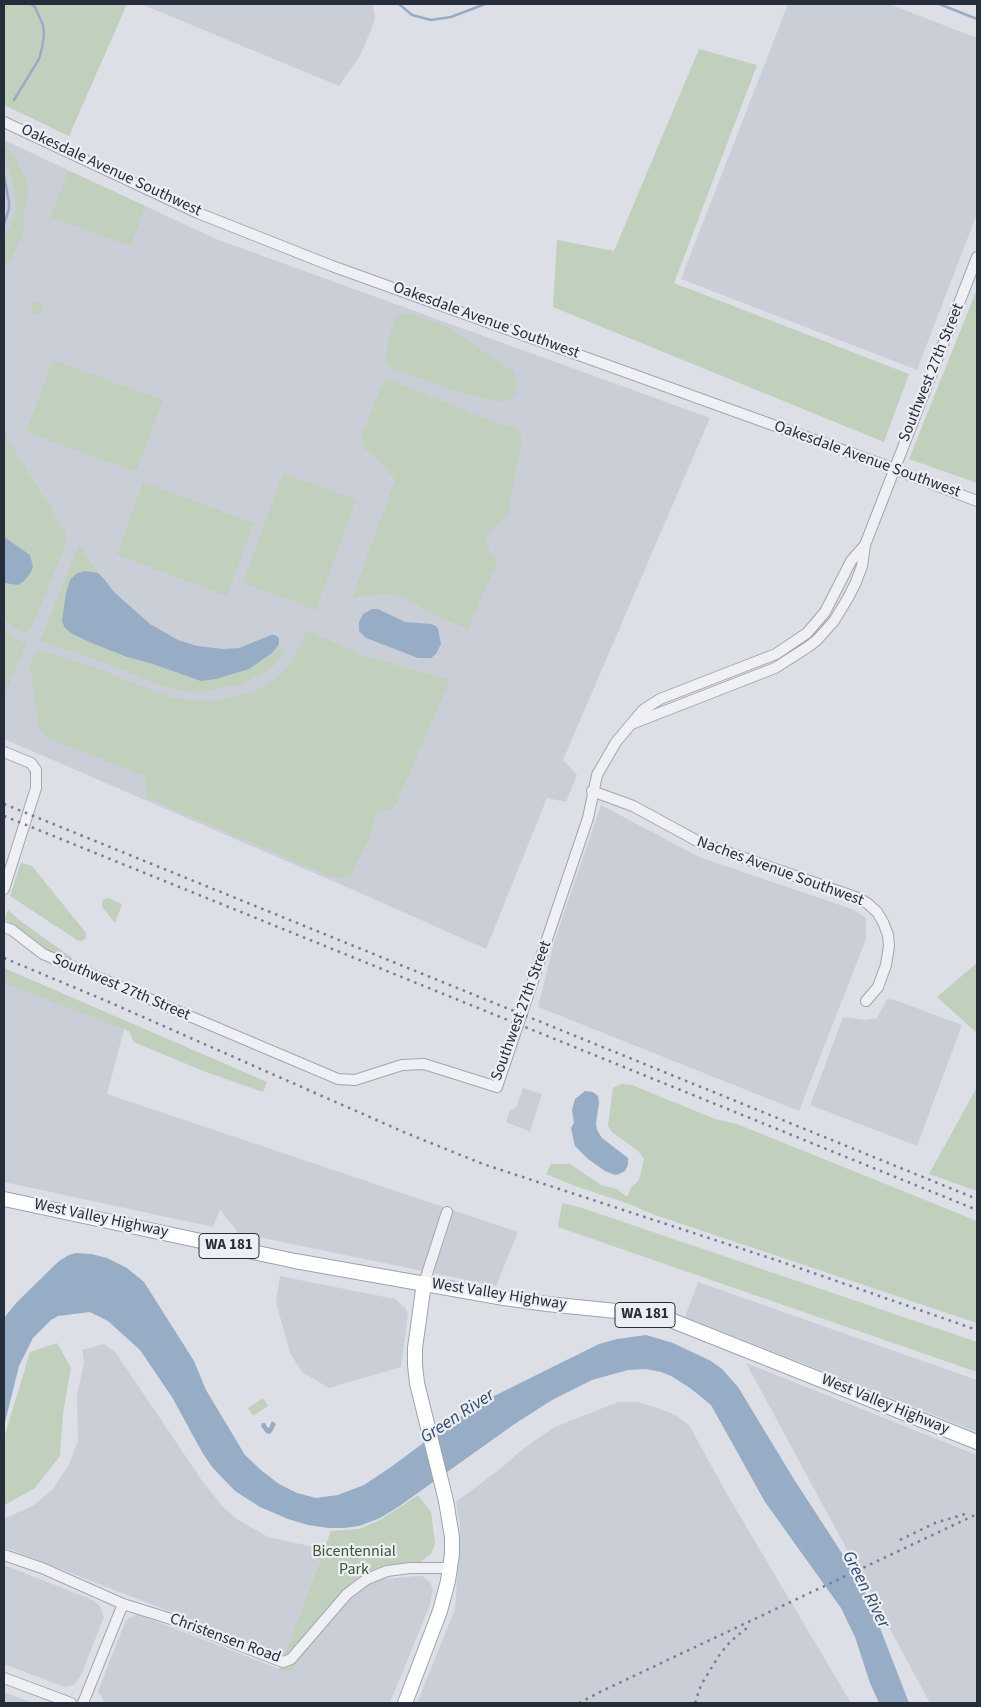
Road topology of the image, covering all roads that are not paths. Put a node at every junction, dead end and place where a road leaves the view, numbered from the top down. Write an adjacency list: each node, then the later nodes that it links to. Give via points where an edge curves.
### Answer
1 (4, 122): 3 (street, Oakesdale Avenue Southwest, via 198,213 336,267)
2 (977, 257): 3 (street, Southwest 27th Street)
3 (894, 469): 4 (street, Oakesdale Avenue Southwest); 6 (street, Southwest 27th Street, via 865,545 862,566 848,598 826,630 808,647 776,668 634,723 606,757)
4 (977, 501)
5 (4, 752): 7 (street, via 31,763 36,770 36,788)
6 (592, 792): 8 (street, Southwest 27th Street, via 588,818 497,1088 424,1064 402,1065 364,1078 346,1080 331,1076 42,954); 9 (street, Naches Avenue Southwest, via 633,806 701,843 868,903 883,922 889,946 878,987)
7 (4, 889)
8 (4, 927)
9 (866, 1001)
10 (4, 1199): 12 (main road, West Valley Highway / WA 181, via 295,1261)
11 (446, 1212): 12 (street)
12 (424, 1283): 13 (main road, West Valley Highway / WA 181, via 547,1304 668,1319); 15 (main road, via 415,1365 446,1501 452,1537)
13 (977, 1442)
14 (4, 1555): 16 (street, Christensen Road)
15 (450, 1568): 16 (street, Christensen Road, via 387,1571 367,1579 338,1605 316,1618 316,1629 291,1659 283,1662); 20 (main road, via 440,1612)
16 (123, 1604): 19 (street)
17 (4, 1678): 18 (street)
18 (71, 1703)
19 (83, 1703)
20 (405, 1703)

